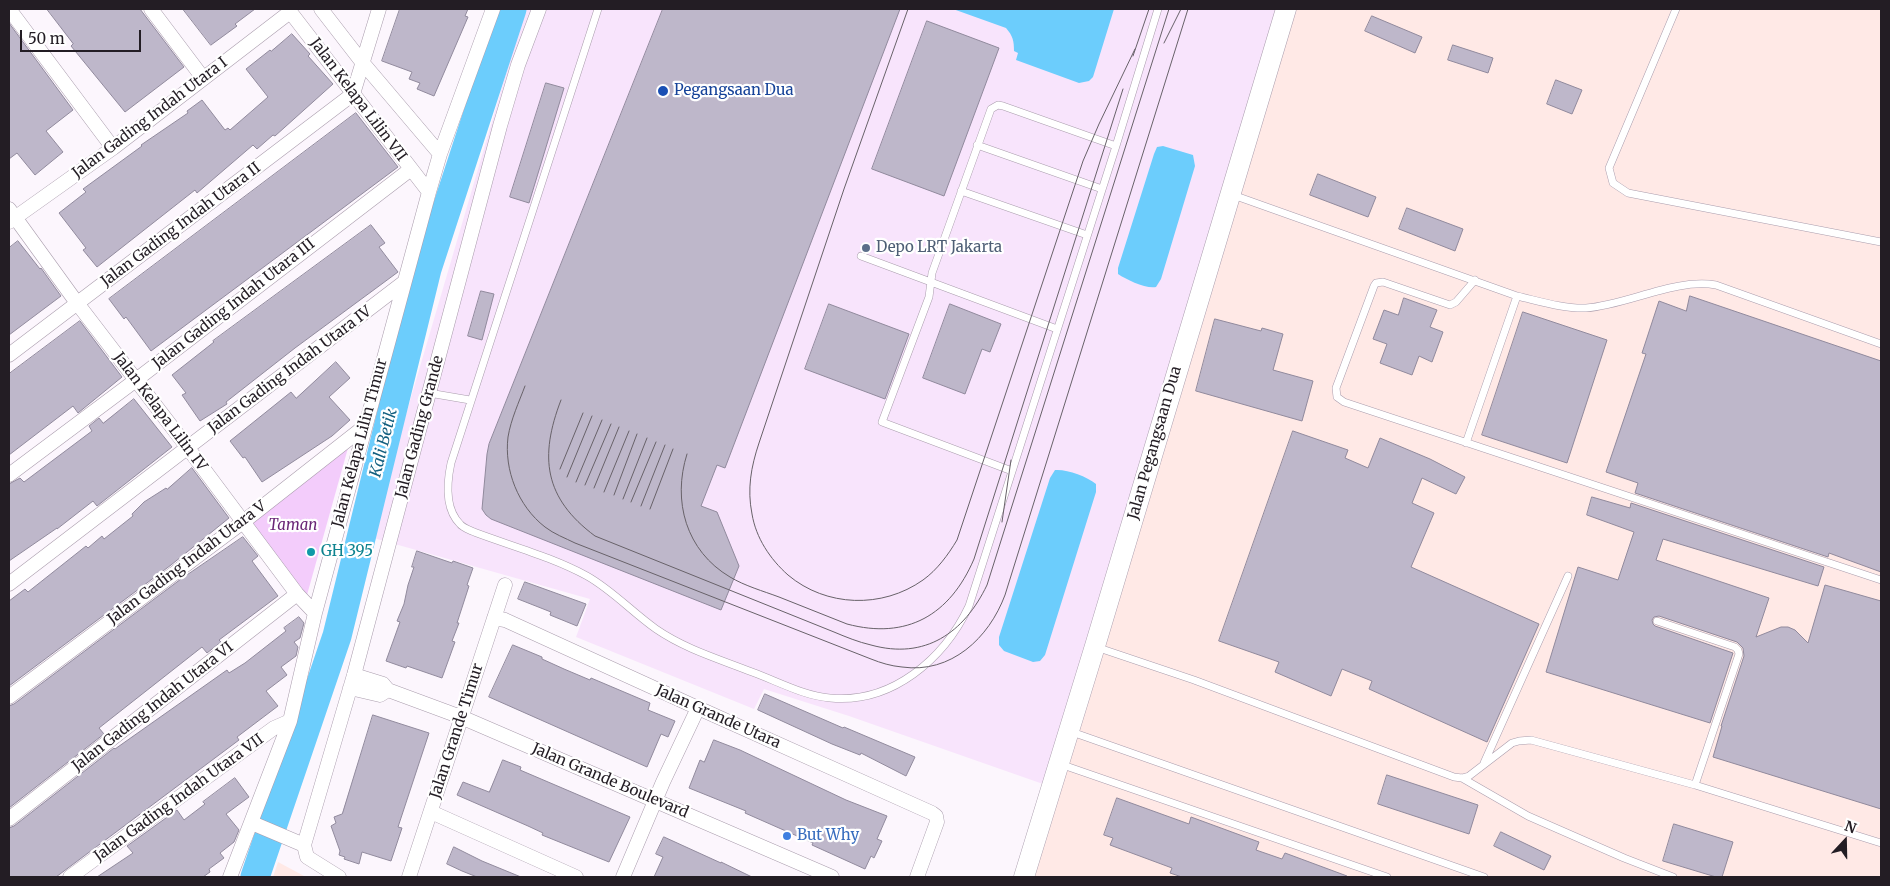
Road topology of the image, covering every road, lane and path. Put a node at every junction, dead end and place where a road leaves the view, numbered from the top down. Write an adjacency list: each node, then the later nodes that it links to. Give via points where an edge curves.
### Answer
1 (151, 9): 13 (street)
2 (321, 9): 12 (street, Jalan Kelapa Lilin VII)
3 (379, 9): 12 (street)
4 (494, 9): 18 (street, Jalan Kelapa Lilin Timur)
5 (539, 9): 37 (street, Jalan Gading Grande, via 500,126)
6 (598, 9): 38 (lane)
7 (1158, 9): 16 (lane)
8 (1286, 9): 23 (main road, Jalan Pegangsaan Dua)
9 (1676, 9): 26 (lane, via 1609,168 1613,183 1628,193)
10 (9, 10): 17 (street)
11 (289, 10): 13 (street, Jalan Gading Indah Utara I); 14 (street, Jalan Kelapa Lilin VII)
12 (362, 62): 14 (street); 18 (street, Jalan Kelapa Lilin VII)
13 (204, 78): 17 (street, Jalan Gading Indah Utara I)
14 (353, 94): 19 (street, Jalan Kelapa Lilin VII); 32 (street, Jalan Gading Indah Utara II)
15 (977, 145): 16 (lane, via 988,112 998,105); 20 (lane); 21 (lane)
16 (1116, 146): 20 (lane)
17 (113, 148): 24 (street, Jalan Gading Indah Utara I)
18 (440, 154): 22 (street, Jalan Kelapa Lilin Timur)
19 (411, 169): 22 (street, Jalan Kelapa Lilin VII); 36 (street, Jalan Gading Indah Utara III)
20 (1102, 189): 25 (lane)
21 (961, 191): 25 (lane); 29 (lane)
22 (429, 192): 30 (street, Jalan Kelapa Lilin Timur)
23 (1229, 193): 28 (lane); 53 (main road, Jalan Pegangsaan Dua)
24 (11, 216): 32 (street, Jalan Kelapa Lilin IV)
25 (1087, 235): 33 (lane)
26 (1881, 242)
27 (861, 256): 29 (lane)
28 (1475, 280): 31 (lane); 40 (lane, via 1456,302 1450,304 1383,282 1376,283 1336,388 1337,397 1344,402)
29 (931, 283): 33 (lane); 42 (lane, via 929,297 882,422)
30 (404, 284): 39 (street, Jalan Kelapa Lilin Timur); 41 (street, Jalan Gading Indah Utara IV)
31 (1517, 296): 34 (lane, via 1587,308 1707,284); 40 (lane)
32 (77, 303): 35 (street, Jalan Gading Indah Utara II); 36 (street, Jalan Kelapa Lilin IV)
33 (1057, 329): 42 (lane)
34 (1881, 344)
35 (9, 355)
36 (136, 380): 41 (street, Jalan Kelapa Lilin IV); 43 (street, Jalan Gading Indah Utara III)
37 (429, 393): 38 (lane); 54 (street, Jalan Gading Grande)
38 (470, 400): 42 (lane, via 448,476 452,512 460,525 565,566 599,583 655,628 686,647 829,698 867,696 898,685 928,663 952,635 970,606)
39 (364, 427): 44 (street, Jalan Gading Indah Utara V); 50 (street, Jalan Kelapa Lilin Timur)
40 (1466, 444): 46 (lane)
41 (188, 448): 44 (street, Jalan Kelapa Lilin IV); 47 (street, Jalan Gading Indah Utara IV)
42 (1012, 471)
43 (9, 474)
44 (243, 522): 49 (street, Jalan Kelapa Lilin IV); 55 (street, Jalan Gading Indah Utara V)
45 (1568, 576): 61 (lane)
46 (1881, 580)
47 (9, 584)
48 (505, 585): 51 (street, Jalan Grande Timur)
49 (297, 594): 50 (street, Jalan Kelapa Lilin IV); 66 (street, Jalan Gading Indah Utara VI)
50 (315, 613): 58 (street, Jalan Kelapa Lilin Timur)
51 (494, 618): 56 (street, Jalan Grande Utara, via 505,620); 57 (street, Jalan Grande Timur)
52 (1657, 621): 63 (lane, via 1736,647 1739,654)
53 (1095, 646): 59 (main road, Jalan Pegangsaan Dua); 62 (lane)
54 (352, 682): 57 (street, Jalan Grande Boulevard, via 380,695 388,690); 69 (street, Jalan Gading Grande)
55 (9, 697)
56 (698, 708): 64 (street); 78 (street, Jalan Grande Utara, via 932,812 937,822)
57 (460, 717): 64 (street, Jalan Grande Boulevard); 65 (street, Jalan Grande Timur)
58 (290, 722): 67 (street, Jalan Kelapa Lilin Timur); 72 (street, Jalan Gading Indah Utara VII, via 274,728)
59 (1069, 731): 60 (main road, Jalan Pegangsaan Dua); 71 (lane)
60 (1059, 764): 79 (main road, Jalan Pegangsaan Dua); 80 (lane)
61 (1483, 766): 62 (lane); 63 (lane, via 1512,743 1531,740)
62 (1462, 778): 82 (lane, via 1528,816)
63 (1695, 785): 68 (lane)
64 (656, 801): 76 (street); 77 (street, Jalan Grande Boulevard)
65 (431, 812): 74 (street, Jalan Grande Timur); 75 (street)
66 (9, 819)
67 (253, 828): 69 (street); 70 (street, Jalan Kelapa Lilin Timur)
68 (1881, 842)
69 (301, 844): 73 (street, via 306,857)
70 (232, 874)
71 (1476, 876): 81 (lane)
72 (70, 877)
73 (339, 877)
74 (409, 877)
75 (576, 877)
76 (623, 877)
77 (832, 877)
78 (917, 877)
79 (1024, 877)
80 (1387, 877)
81 (1484, 877)
82 (1672, 877)

